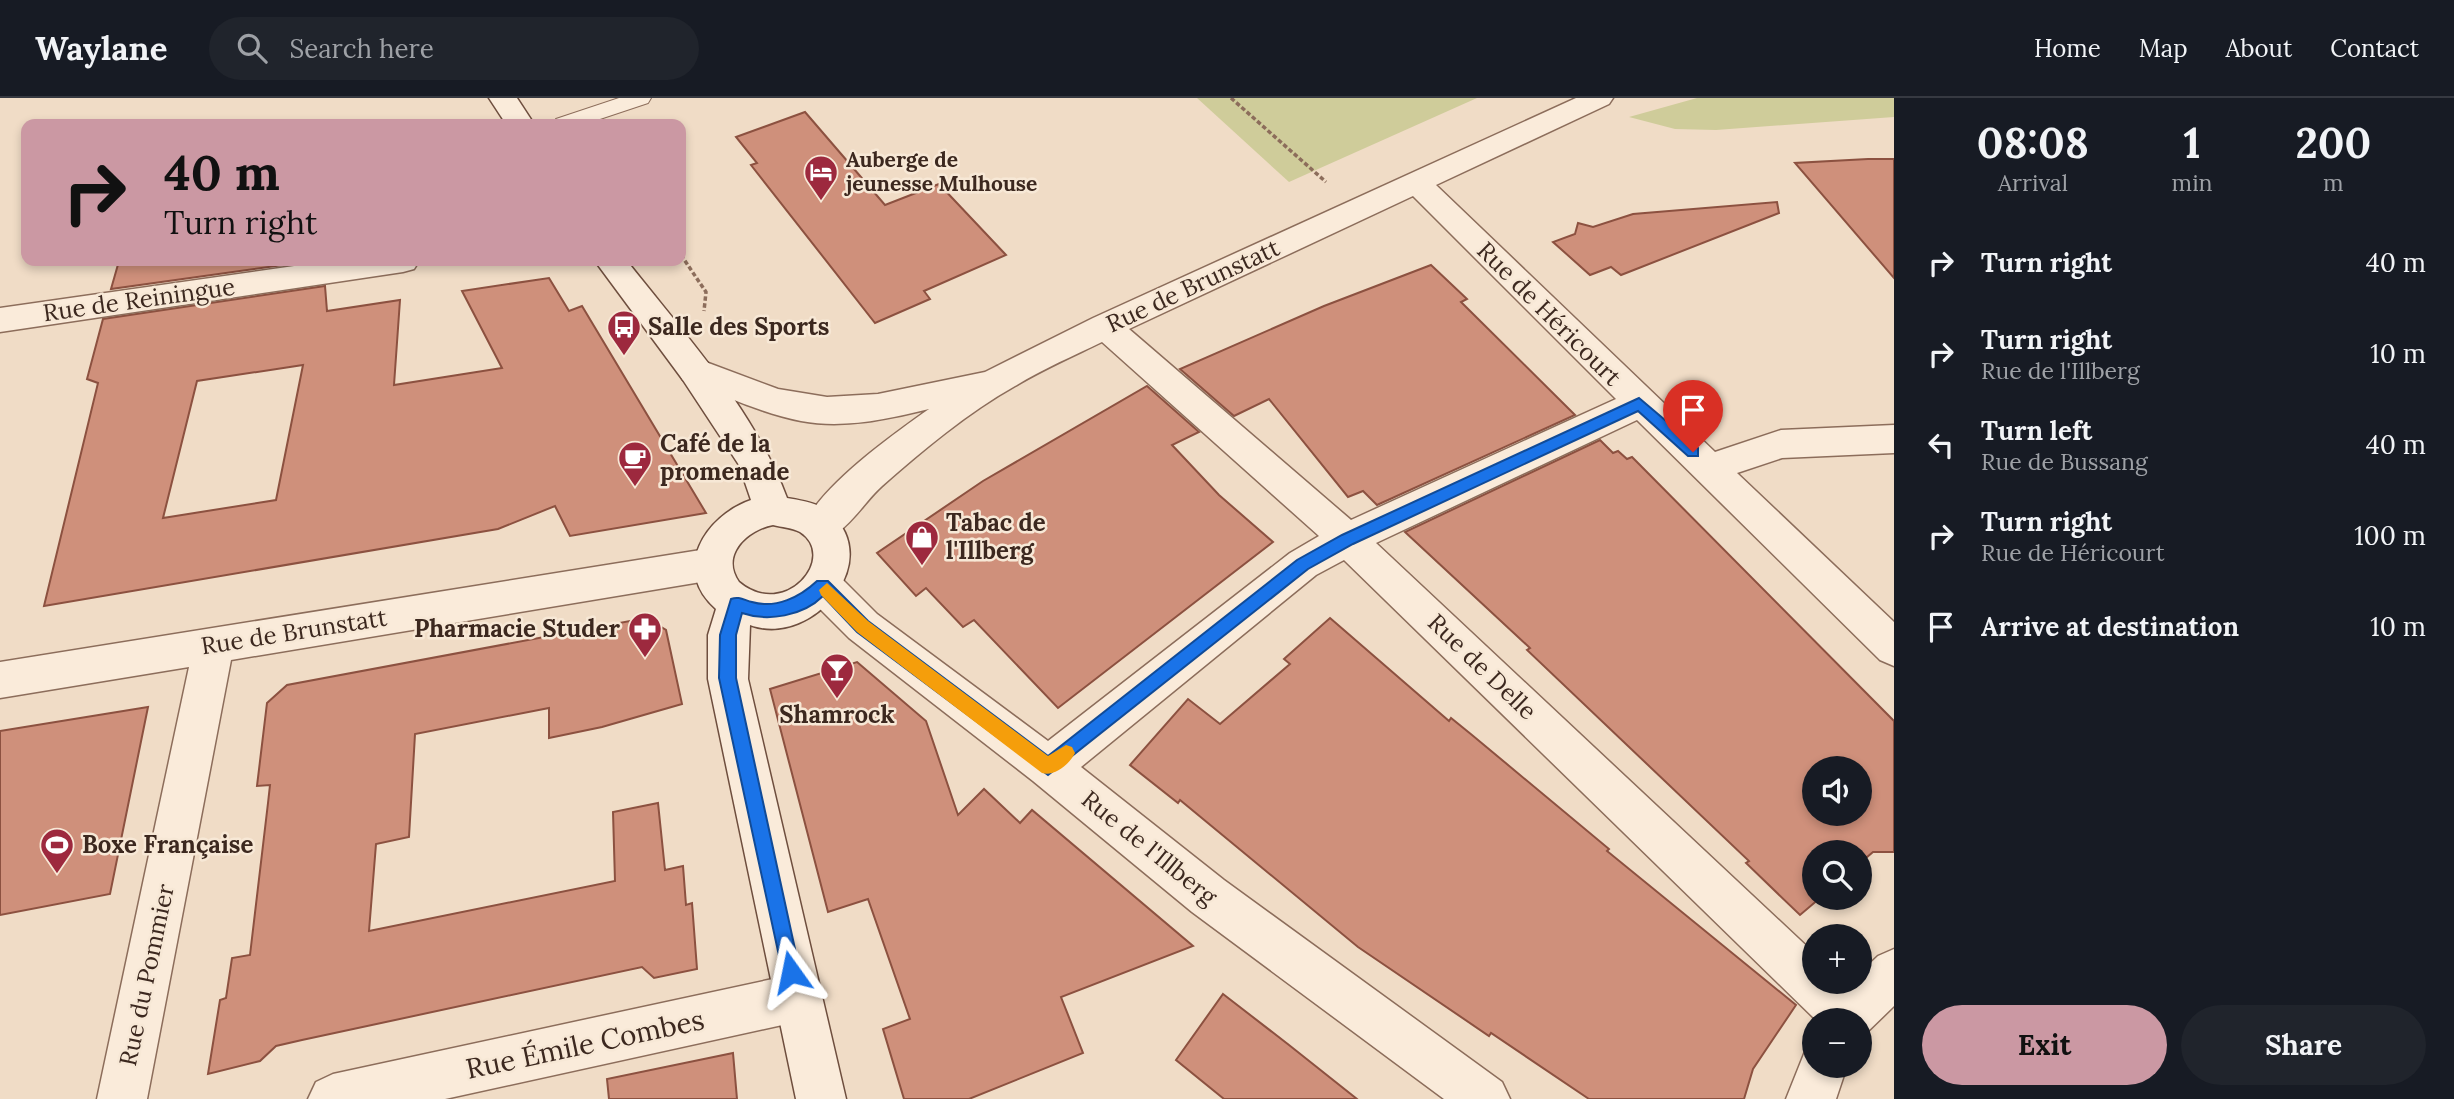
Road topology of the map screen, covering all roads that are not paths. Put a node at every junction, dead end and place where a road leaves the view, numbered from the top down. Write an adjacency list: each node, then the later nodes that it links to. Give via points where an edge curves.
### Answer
1 (503, 98): 4 (street)
2 (640, 98): 5 (lane)
3 (1600, 98): 6 (street, Rue de Brunstatt)
4 (517, 119)
5 (579, 119)
6 (1417, 183): 10 (street, Rue de Brunstatt); 13 (street, Rue de Héricourt)
7 (369, 266): 9 (street, Rue de Reiningue)
8 (614, 266): 11 (street)
9 (0, 320)
10 (1105, 326): 12 (street, Rue de Brunstatt); 18 (street, Rue de Delle)
11 (695, 370): 12 (street, via 776,402 823,410 868,411); 16 (street, via 755,460)
12 (1002, 377): 17 (street, Rue de Brunstatt, via 911,440 863,481)
13 (1639, 404): 15 (street, Rue de Héricourt); 18 (street)
14 (1894, 439): 15 (street, via 1780,444)
15 (1710, 468): 23 (street, Rue de Héricourt)
16 (773, 510): 17 (street, via 791,511); 19 (street, via 738,521 716,547)
17 (821, 526): 20 (street, via 833,555)
18 (1347, 539): 25 (street, via 1303,564); 28 (street, Rue de Delle)
19 (713, 564): 21 (street, via 724,593); 22 (street, Rue de Brunstatt)
20 (823, 586): 21 (street, via 810,598 773,612); 25 (street, Rue de l'Illberg, via 863,626)
21 (737, 604): 27 (street, via 728,635 728,678)
22 (214, 644): 24 (street, Rue de Brunstatt); 31 (street, Rue du Pommier)
23 (1894, 648)
24 (0, 680)
25 (1048, 767): 34 (street, Rue de l'Illberg, via 1208,896)
26 (1894, 972): 29 (street)
27 (796, 998): 32 (street, Rue Émile Combes); 33 (street)
28 (1837, 1008)
29 (1859, 1008)
30 (1819, 1078): 35 (street)
31 (122, 1099)
32 (333, 1099)
33 (821, 1099)
34 (1485, 1099)
35 (1811, 1099)

